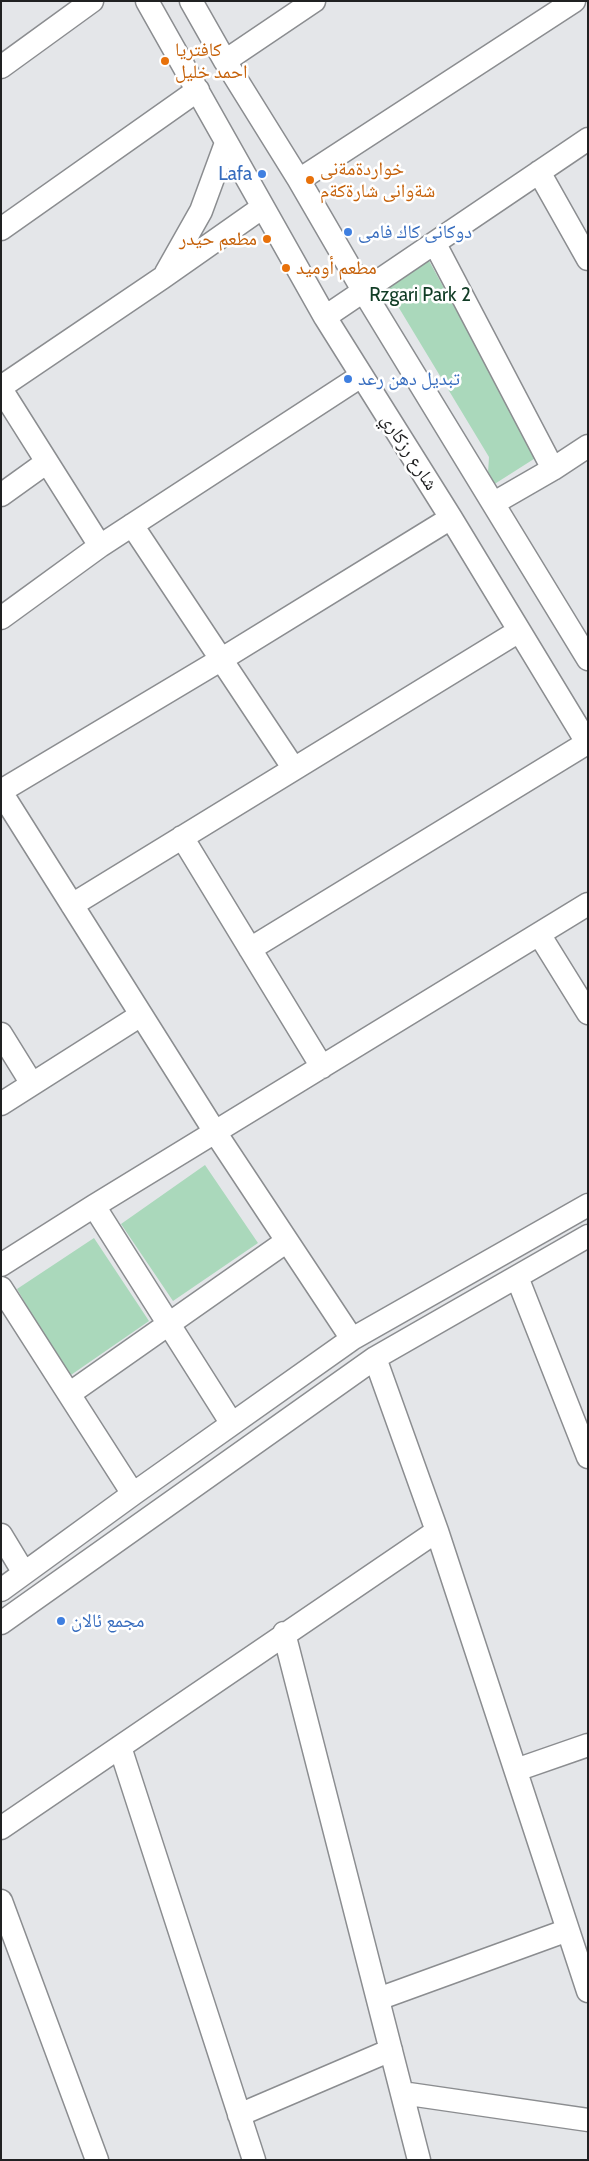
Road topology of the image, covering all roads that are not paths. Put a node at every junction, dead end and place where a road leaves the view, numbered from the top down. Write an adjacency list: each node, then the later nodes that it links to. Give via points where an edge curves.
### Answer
1 (92, 1): 7 (street)
2 (147, 1): 8 (street, شارع رزكاري)
3 (192, 1): 6 (street)
4 (314, 1): 6 (street)
5 (574, 1): 12 (street)
6 (225, 61): 12 (street)
7 (1, 67)
8 (198, 90): 10 (street, شارع رزكاري); 14 (street)
9 (588, 139): 11 (street)
10 (226, 143): 13 (street, شارع رزكاري); 17 (street, via 201,211)
11 (539, 172): 15 (street); 16 (street)
12 (299, 180): 18 (street)
13 (263, 207): 17 (street); 19 (street, شارع رزكاري)
14 (1, 228)
15 (435, 244): 18 (street); 24 (street)
16 (588, 259)
17 (162, 278): 21 (street)
18 (364, 292): 19 (street); 26 (street)
19 (325, 317): 20 (street, شارع رزكاري)
20 (361, 376): 27 (street, شارع رزكاري); 28 (street)
21 (1, 388): 23 (street)
22 (588, 446): 24 (street)
23 (46, 462): 25 (street); 29 (street)
24 (553, 469): 26 (street)
25 (1, 495)
26 (494, 503): 33 (street)
27 (452, 518): 31 (street, شارع رزكاري); 32 (street)
28 (132, 525): 29 (street); 32 (street)
29 (100, 546): 30 (street)
30 (1, 618)
31 (519, 631): 34 (street, شارع رزكاري); 35 (street)
32 (222, 659): 35 (street); 36 (street)
33 (588, 659)
34 (587, 743): 41 (street)
35 (294, 769): 37 (street)
36 (1, 792): 39 (street)
37 (182, 837): 39 (street); 41 (street)
38 (588, 904): 40 (street)
39 (72, 905): 43 (street)
40 (540, 934): 42 (street); 45 (street)
41 (250, 949): 45 (street)
42 (588, 1013)
43 (141, 1014): 46 (street); 48 (street)
44 (1, 1034): 46 (street)
45 (322, 1067): 48 (street)
46 (32, 1084): 47 (street)
47 (1, 1104)
48 (215, 1132): 50 (street); 52 (street)
49 (588, 1205): 56 (street)
50 (94, 1206): 53 (street); 58 (street)
51 (588, 1236): 54 (street)
52 (287, 1241): 58 (street); 59 (street)
53 (1, 1265)
54 (517, 1276): 57 (street); 63 (street)
55 (1, 1288): 61 (street)
56 (435, 1291): 57 (street); 59 (street)
57 (448, 1316): 60 (street)
58 (168, 1324): 61 (street); 62 (street)
59 (352, 1339): 62 (street)
60 (375, 1358): 65 (street); 69 (street)
61 (69, 1394): 64 (street)
62 (232, 1424): 64 (street)
63 (586, 1446)
64 (133, 1494): 67 (street)
65 (437, 1530): 70 (street); 73 (street)
66 (1, 1535): 67 (street)
67 (24, 1573): 68 (street)
68 (1, 1590)
69 (1, 1623)
70 (284, 1633): 72 (street); 78 (street)
71 (588, 1745): 73 (street)
72 (120, 1747): 74 (street); 81 (street)
73 (516, 1770): 76 (street)
74 (1, 1828)
75 (1, 1901): 83 (street)
76 (568, 1930): 77 (street); 78 (street)
77 (588, 1991)
78 (378, 1999): 79 (street)
79 (391, 2050): 80 (street); 81 (street)
80 (402, 2093): 82 (street); 85 (street)
81 (239, 2115): 84 (street)
82 (588, 2120)
83 (97, 2160)
84 (254, 2160)
85 (419, 2160)

